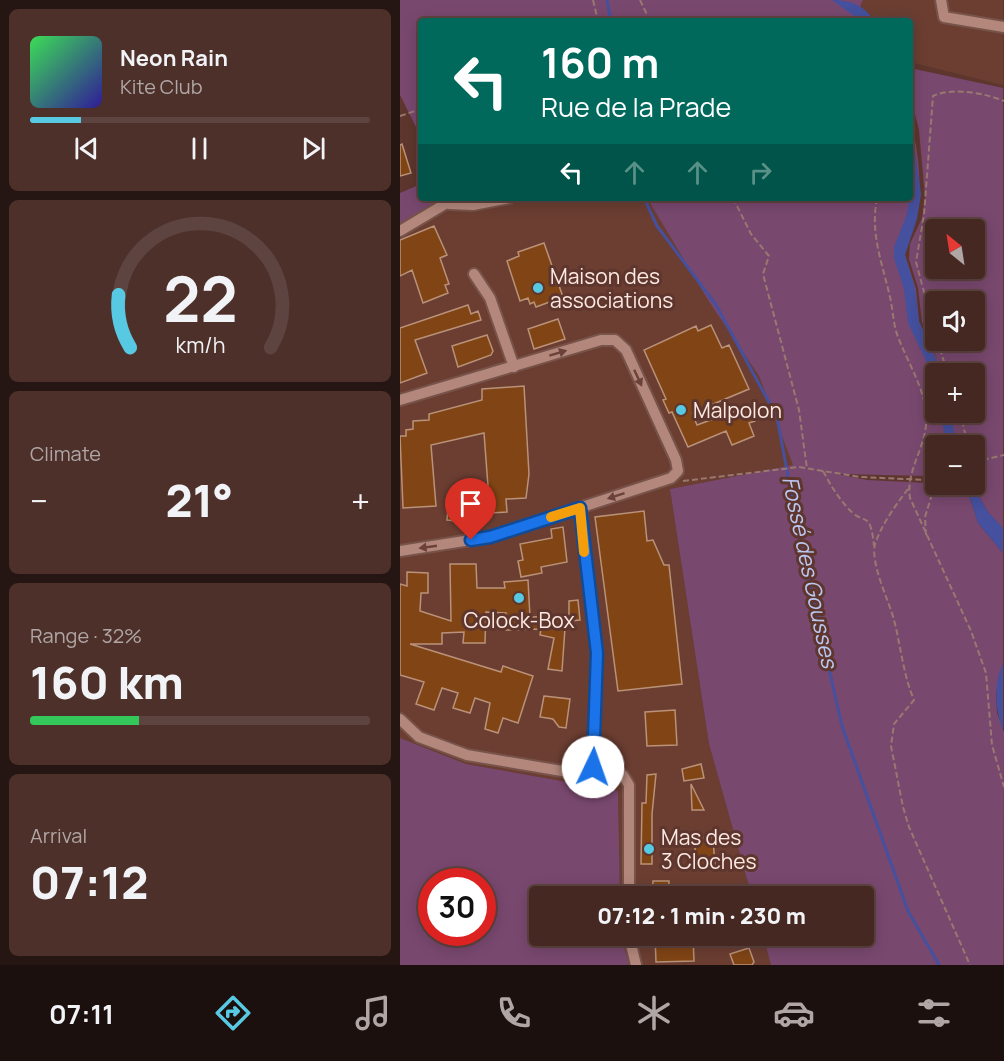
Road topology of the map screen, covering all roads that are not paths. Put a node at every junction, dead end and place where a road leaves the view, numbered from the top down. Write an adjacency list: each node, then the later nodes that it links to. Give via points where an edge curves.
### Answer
1 (941, 0): 2 (street, via 944,17)
2 (1003, 27)
3 (452, 201): 4 (street, via 473,205); 5 (street)
4 (494, 201)
5 (400, 231)
6 (474, 274): 7 (street, via 490,298)
7 (514, 367): 8 (street); 9 (street, one-way to 9, via 601,340 615,340 626,350 678,471 672,478)
8 (400, 400)
9 (580, 508): 10 (street, one-way to 10, via 490,537); 12 (street, via 597,653)
10 (400, 551)
11 (400, 719): 12 (street, via 419,737 467,755 568,772)
12 (593, 767): 13 (street, via 613,769 629,785)
13 (628, 886)
14 (631, 946): 15 (street)
15 (636, 965)

